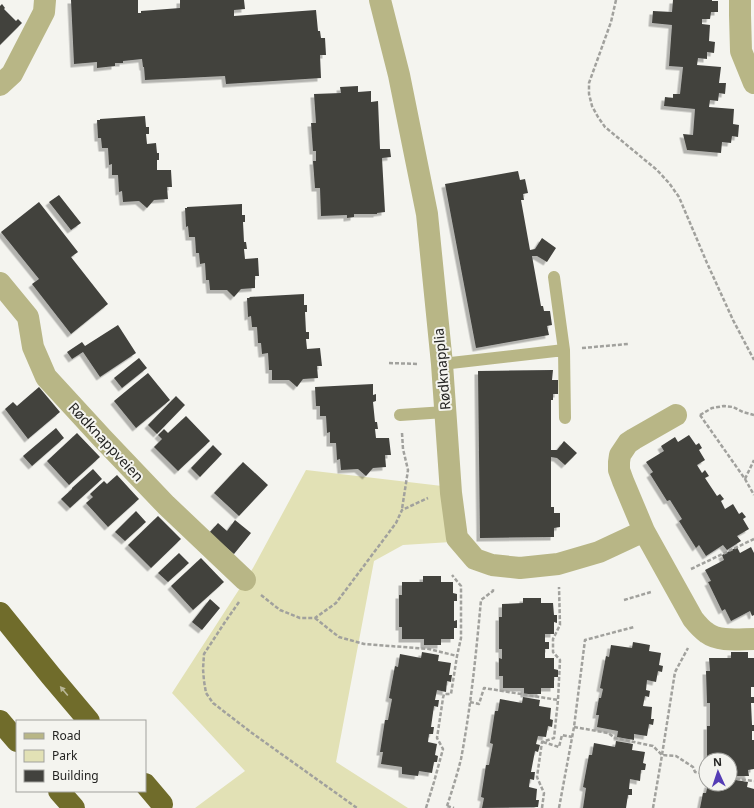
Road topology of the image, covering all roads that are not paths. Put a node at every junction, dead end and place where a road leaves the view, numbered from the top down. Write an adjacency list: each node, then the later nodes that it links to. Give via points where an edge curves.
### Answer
1 (45, 0): 5 (street, via 44,12 12,74)
2 (380, 0): 9 (street, Rødknapplia, via 399,75 427,214)
3 (740, 0): 4 (street, via 741,51)
4 (754, 82)
5 (0, 85)
6 (554, 277): 8 (lane)
7 (0, 283): 15 (street, Rødknappveien, via 28,317 33,347 46,377 160,500)
8 (564, 350): 9 (lane); 13 (lane)
9 (442, 364): 10 (street, Rødknapplia)
10 (445, 412): 11 (lane); 14 (street, Rødknapplia, via 457,538 475,559 492,565 520,568 558,564 599,552)
11 (400, 416)
12 (676, 416): 14 (street, via 628,443 618,462 623,481)
13 (565, 418)
14 (644, 531): 17 (street, via 699,626 717,637)
15 (247, 584)
16 (0, 613): 18 (highway, one-way to 16)
17 (754, 639)
18 (88, 720)
19 (0, 721): 20 (highway)
20 (16, 740)
21 (146, 785): 23 (highway)
22 (60, 792): 24 (highway)
23 (162, 804)
24 (74, 808)

